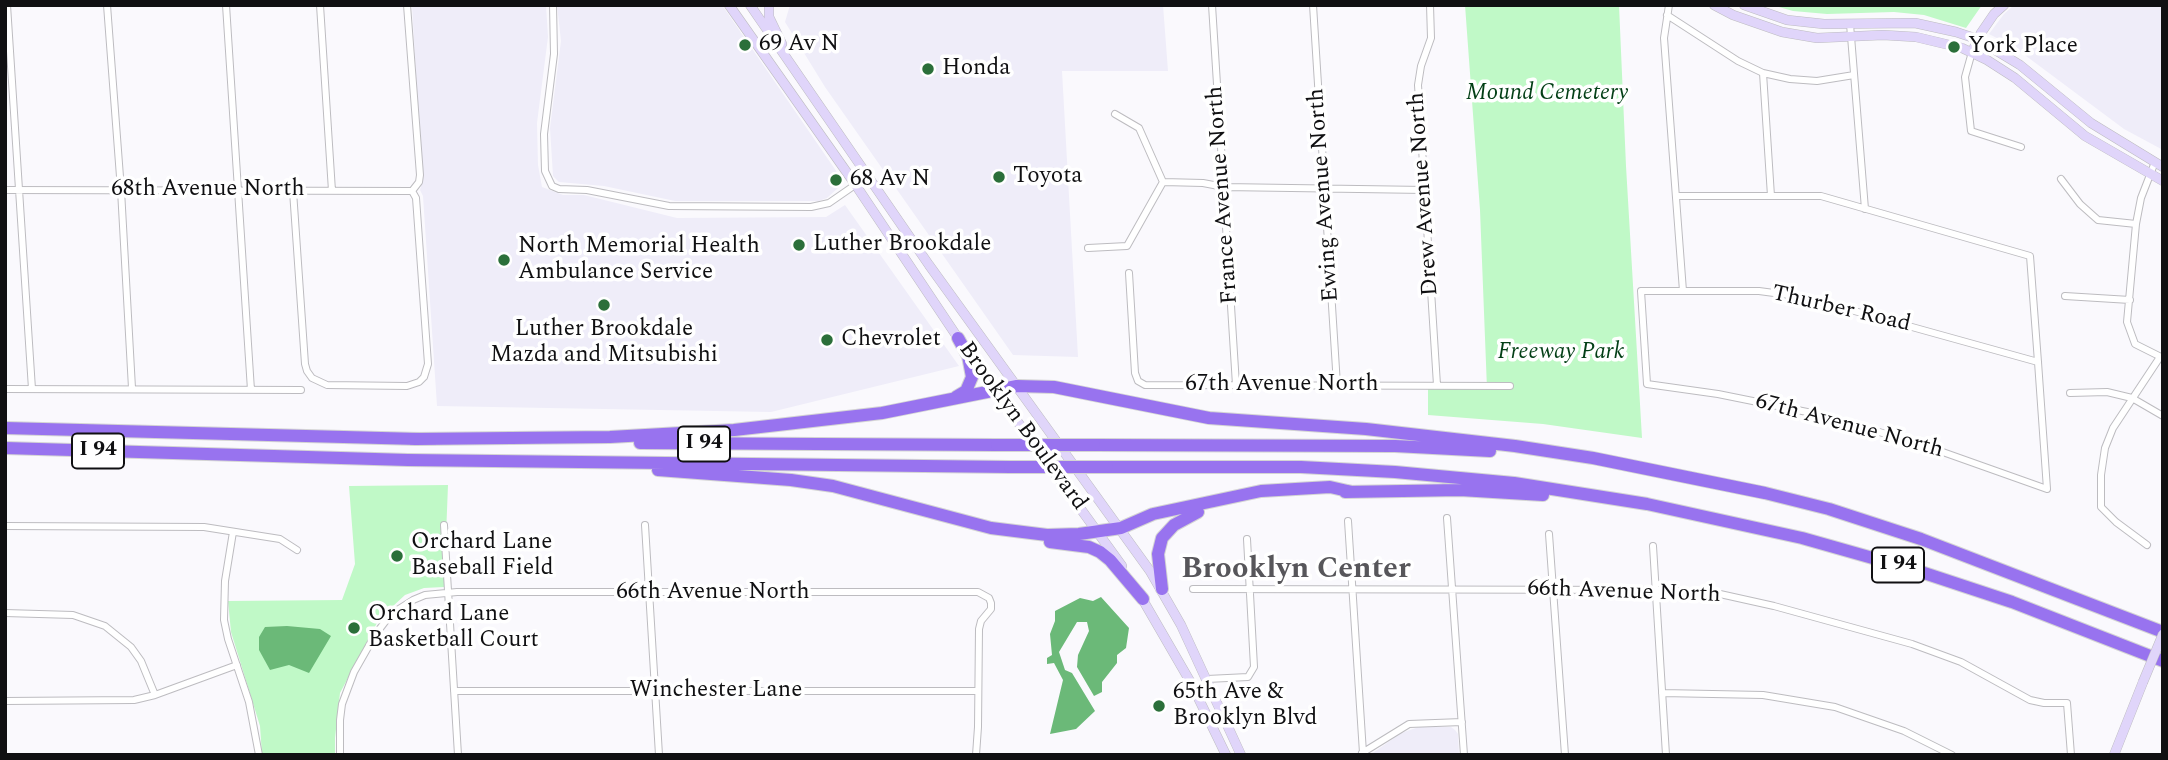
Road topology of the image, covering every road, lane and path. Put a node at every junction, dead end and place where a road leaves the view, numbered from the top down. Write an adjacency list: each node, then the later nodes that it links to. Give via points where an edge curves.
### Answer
1 (7, 5): 37 (street)
2 (107, 5): 38 (street)
3 (226, 5): 39 (street)
4 (320, 5): 42 (street)
5 (407, 5): 43 (street, via 420,175)
6 (553, 5): 33 (street, via 554,54 544,134 545,171 552,186 669,206 769,207 818,206)
7 (729, 5): 33 (main road, Brooklyn Boulevard)
8 (750, 5): 22 (main road, Brooklyn Boulevard)
9 (769, 5): 22 (main road, via 769,17)
10 (1212, 5): 34 (street, France Avenue North)
11 (1313, 5): 35 (street, Ewing Avenue North)
12 (1430, 5): 40 (street, Drew Avenue North, via 1431,38 1418,76)
13 (1669, 5): 17 (street)
14 (1714, 5): 19 (main road, via 1782,32)
15 (1744, 5): 18 (main road, via 1787,20)
16 (2004, 5): 20 (main road)
17 (1667, 15): 23 (street); 44 (street, via 1664,38)
18 (1850, 24): 19 (street); 20 (main road, via 1915,23)
19 (1851, 37): 21 (main road, via 1916,37); 24 (street)
20 (1977, 39): 21 (main road); 27 (main road, via 2020,65 2091,123)
21 (1972, 52): 26 (street, via 1965,77 1971,131); 28 (main road, via 2015,78 2085,136)
22 (791, 65): 29 (main road, Brooklyn Boulevard)
23 (1763, 73): 24 (street, via 1817,81); 45 (street)
24 (1854, 75): 46 (street)
25 (1115, 114): 32 (street, via 1139,128)
26 (2021, 147)
27 (2159, 164): 28 (street)
28 (2150, 174): 31 (main road); 47 (street)
29 (868, 176): 33 (street); 60 (main road, Brooklyn Boulevard)
30 (2061, 180): 47 (street, via 2098,220)
31 (2163, 181)
32 (1163, 182): 34 (street); 48 (street, via 1127,246)
33 (855, 184): 53 (main road, Brooklyn Boulevard)
34 (1224, 187): 35 (street); 57 (street, France Avenue North)
35 (1324, 187): 40 (street); 58 (street, Ewing Avenue North)
36 (5, 190): 37 (street, 68th Avenue North)
37 (20, 190): 38 (street, 68th Avenue North); 64 (street)
38 (121, 190): 39 (street, 68th Avenue North); 62 (street)
39 (238, 190): 41 (street, 68th Avenue North); 65 (street)
40 (1425, 190): 59 (street, Drew Avenue North)
41 (293, 191): 42 (street, 68th Avenue North); 43 (street, via 305,363 312,378 327,385 413,385 424,377 428,363)
42 (332, 191): 43 (street, 68th Avenue North)
43 (412, 191)
44 (1677, 196): 45 (street); 50 (street)
45 (1771, 196): 46 (street, via 1821,196)
46 (1865, 209): 55 (street, via 2030,256)
47 (2136, 224): 52 (street)
48 (1088, 248)
49 (1129, 273): 57 (street, 67th Avenue North, via 1138,381 1145,385)
50 (1683, 291): 55 (street, Thurber Road, via 1759,291 1804,297); 56 (street, Thurber Road, via 1640,291)
51 (2065, 296): 52 (street)
52 (2130, 300): 54 (street, via 2127,322 2132,338)
53 (958, 338): 67 (main road, Brooklyn Boulevard); 70 (highway, via 972,377 965,391)
54 (2162, 357): 69 (street)
55 (2038, 362): 56 (street, 67th Avenue North, via 2047,489 1822,415)
56 (1647, 384)
57 (1236, 385): 58 (street, 67th Avenue North)
58 (1337, 385): 59 (street, 67th Avenue North)
59 (1437, 385): 61 (street, 67th Avenue North)
60 (1017, 386): 67 (highway); 76 (highway, via 1068,389 1209,418 1337,426 1515,446); 86 (main road, Brooklyn Boulevard)
61 (1510, 386)
62 (132, 388): 64 (street); 65 (street)
63 (5, 389): 64 (street)
64 (32, 389)
65 (251, 390): 66 (street)
66 (301, 390)
67 (994, 391): 70 (highway); 88 (main road, Brooklyn Boulevard)
68 (2070, 393): 69 (street, via 2107,391)
69 (2132, 398): 71 (street); 92 (street, via 2105,448 2101,507)
70 (950, 400): 73 (highway, via 882,413 734,430 579,438)
71 (2163, 415)
72 (5, 428): 73 (highway, I 94)
73 (412, 439): 76 (highway, I 94, bridge, via 1433,447)
74 (5, 448): 75 (highway, I 94)
75 (627, 463): 78 (highway, I 94, bridge, via 1370,470 1514,483); 80 (highway, via 666,471 833,486)
76 (1647, 470): 107 (highway, I 94, via 1775,495 1872,523)
77 (1352, 492): 78 (highway, via 1460,490); 79 (highway, via 1270,498); 86 (highway, via 1331,487 1261,491 1153,514)
78 (1624, 500): 108 (highway, I 94, via 1756,527 1915,570)
79 (1198, 512): 86 (highway); 94 (highway, via 1174,524 1162,538 1158,554)
80 (952, 517): 88 (highway, via 1033,534); 103 (highway, via 1004,534 1094,549 1110,560)
81 (1447, 518): 98 (street)
82 (1348, 522): 97 (street)
83 (444, 524): 101 (street)
84 (645, 525): 102 (street)
85 (5, 526): 87 (street, via 204,527)
86 (1126, 526): 88 (highway); 94 (main road, Brooklyn Boulevard)
87 (233, 532): 93 (street, via 280,539); 109 (street, via 224,610)
88 (1098, 532): 103 (main road, Brooklyn Boulevard)
89 (1549, 534): 99 (street)
90 (1247, 539): 96 (street)
91 (1653, 545): 100 (street)
92 (2147, 545)
93 (297, 550)
94 (1162, 589): 110 (main road, Brooklyn Boulevard)
95 (1193, 589): 96 (street, 66th Avenue North)
96 (1251, 589): 97 (street, 66th Avenue North); 110 (street, via 1252,673 1248,677)
97 (1352, 590): 98 (street, 66th Avenue North); 118 (street)
98 (1453, 590): 99 (street, 66th Avenue North); 117 (street)
99 (1553, 590): 100 (street, 66th Avenue North); 127 (street)
100 (1655, 590): 114 (street); 130 (street, 66th Avenue North, via 1720,594 1774,606 1937,652 2030,700 2067,703)
101 (448, 593): 102 (street, 66th Avenue North); 111 (street); 120 (street, 66th Avenue North, via 413,600 382,624 347,687 340,720)
102 (649, 593): 112 (street); 113 (street, 66th Avenue North, via 978,592 991,603 979,629)
103 (1143, 599): 124 (main road, Brooklyn Boulevard)
104 (5, 613): 106 (street, via 73,615)
105 (117, 622): 106 (street)
106 (112, 630): 115 (street, via 141,661)
107 (2163, 633): 131 (main road, bridge)
108 (2163, 661)
109 (237, 665): 115 (street); 119 (street, via 250,702)
110 (1207, 678): 125 (main road, Brooklyn Boulevard)
111 (454, 691): 112 (street, Winchester Lane); 121 (street)
112 (655, 691): 113 (street, Winchester Lane); 122 (street)
113 (978, 691): 123 (street)
114 (1662, 693): 128 (street); 129 (street, via 1763,695 1835,707 1904,731)
115 (155, 695): 116 (street, via 119,701)
116 (5, 701)
117 (1462, 722): 118 (street, via 1409,724); 126 (street)
118 (1362, 754)
119 (259, 755)
120 (340, 755)
121 (458, 755)
122 (659, 755)
123 (976, 755)
124 (1226, 755)
125 (1241, 755)
126 (1464, 755)
127 (1564, 755)
128 (1666, 755)
129 (1952, 755)
130 (2071, 755)
131 (2114, 755)

